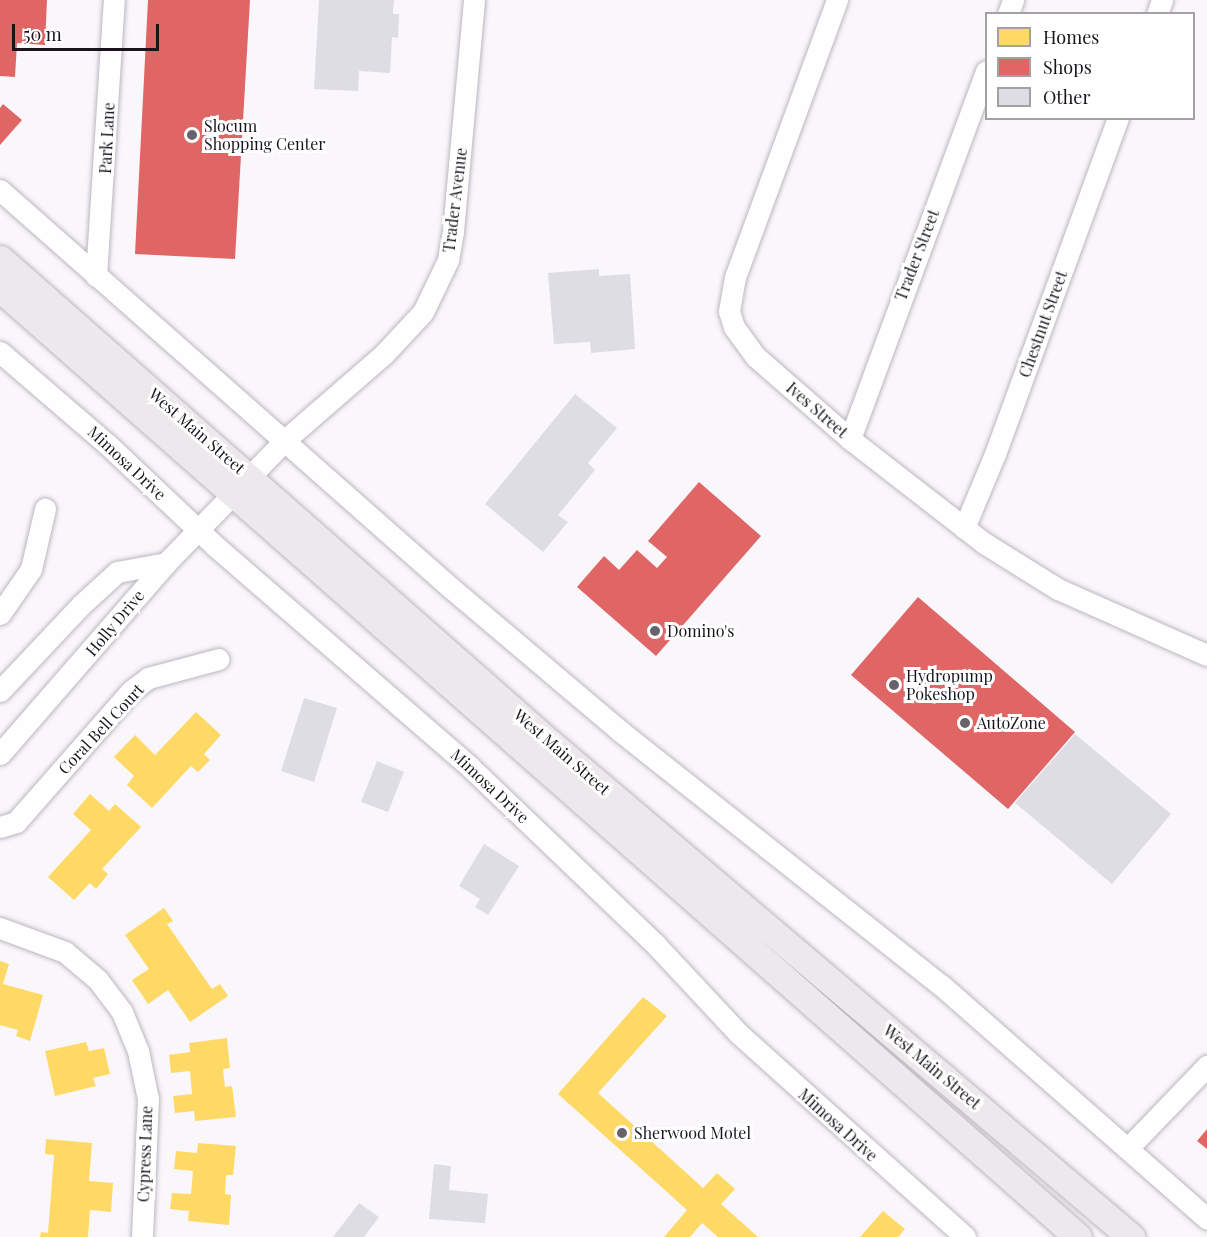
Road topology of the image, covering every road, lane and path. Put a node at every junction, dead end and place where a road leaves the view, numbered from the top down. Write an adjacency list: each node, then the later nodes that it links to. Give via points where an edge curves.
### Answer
1 (114, 0): 8 (street, Park Lane)
2 (474, 0): 12 (street, Trader Avenue, via 453,231 438,285 423,312 384,354)
3 (837, 0): 11 (street, Ives Street, via 735,277 729,311 734,327 756,357)
4 (985, 76): 11 (street, Trader Street)
5 (1117, 120): 15 (street, Chestnut Street)
6 (0, 190): 8 (street)
7 (0, 259): 13 (main road, West Main Street)
8 (96, 276): 12 (street)
9 (0, 288): 13 (main road, West Main Street)
10 (0, 352): 16 (street, Mimosa Drive)
11 (850, 439): 15 (street, Ives Street)
12 (285, 440): 13 (street, Trader Avenue); 26 (street, via 620,731 941,985)
13 (241, 485): 16 (street, Holly Drive); 30 (main road, West Main Street); 31 (main road, West Main Street)
14 (45, 509): 18 (street, via 31,569)
15 (964, 528): 19 (street, Ives Street, via 1058,588)
16 (198, 529): 17 (street, Holly Drive); 29 (street, Mimosa Drive, via 470,767 623,913 738,1033)
17 (166, 563): 21 (street, via 117,572 81,604); 22 (street, Holly Drive)
18 (0, 614)
19 (1207, 655)
20 (219, 659): 23 (street, Coral Bell Court, via 148,678 131,691 16,822)
21 (0, 691)
22 (0, 754)
23 (0, 827)
24 (0, 928): 28 (street, Cypress Lane, via 65,952 98,980 122,1012 138,1051 148,1099)
25 (1207, 1066): 26 (street)
26 (1128, 1149): 27 (street)
27 (1207, 1219)
28 (142, 1237)
29 (965, 1237)
30 (1078, 1237)
31 (1131, 1237)

